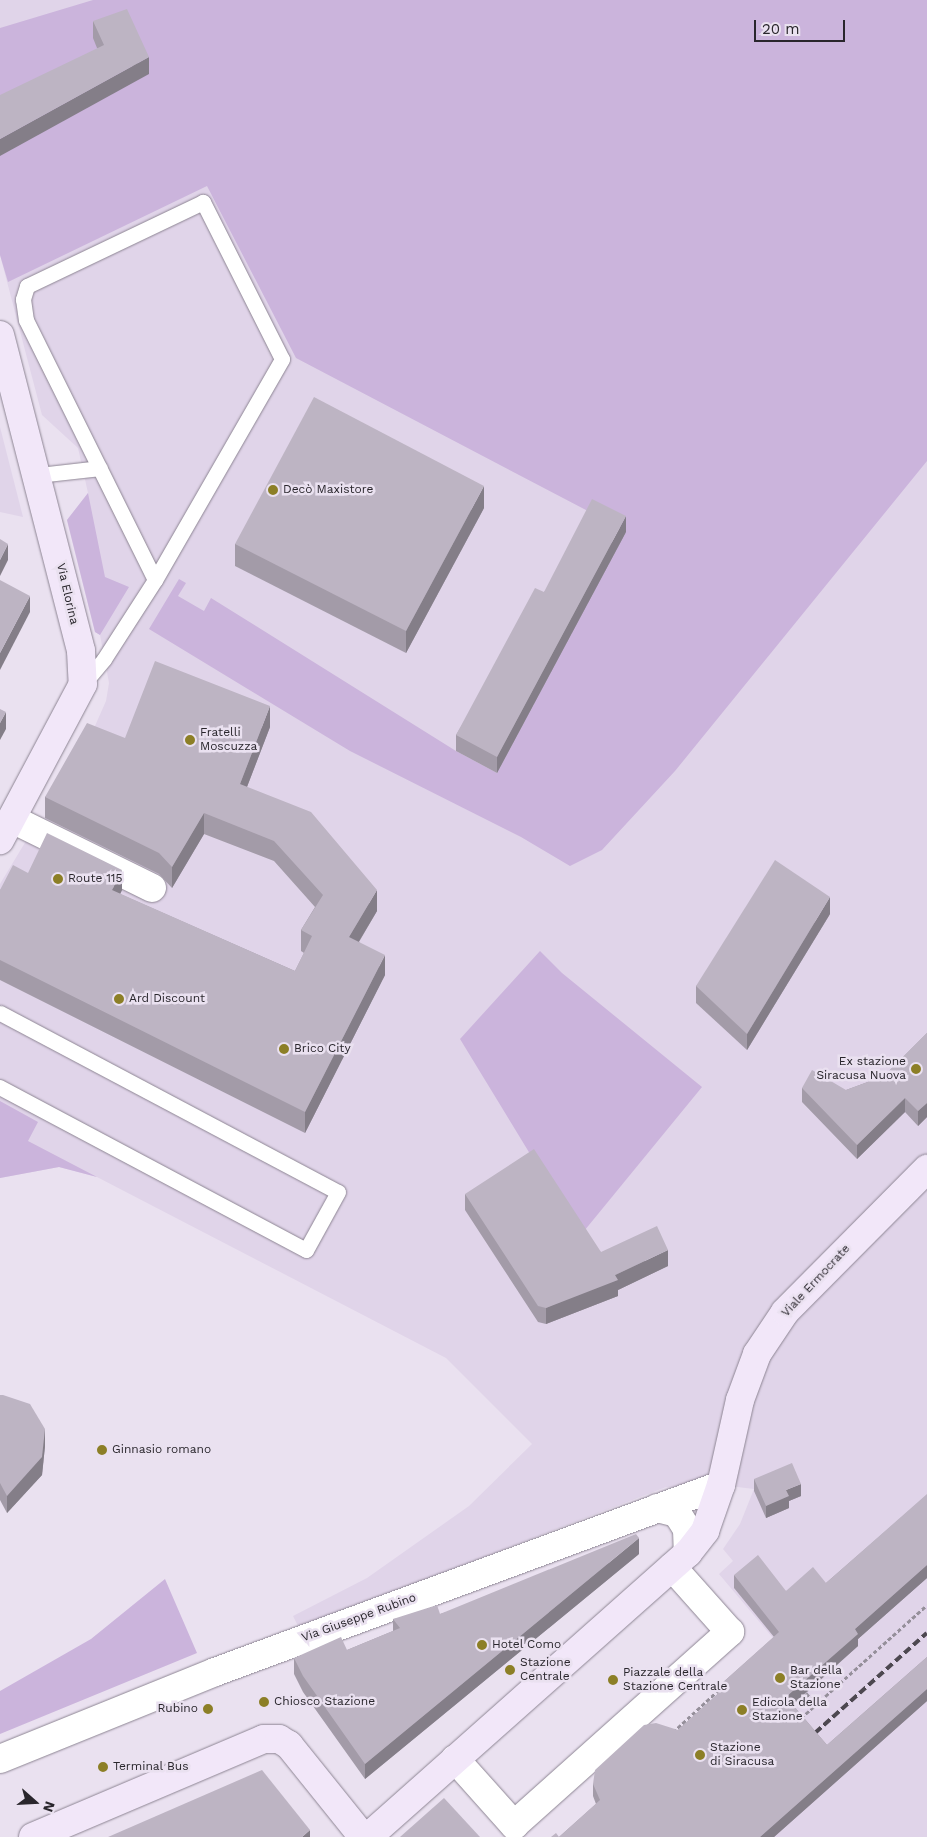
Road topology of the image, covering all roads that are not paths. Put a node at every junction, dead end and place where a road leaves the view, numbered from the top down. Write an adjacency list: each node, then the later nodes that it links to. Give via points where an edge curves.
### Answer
1 (0, 334): 3 (main road, Via Elorina)
2 (100, 468): 3 (lane); 4 (lane); 4 (lane, via 26,320 23,299 27,286 203,202 282,359)
3 (38, 475): 5 (main road, Via Elorina, via 81,651)
4 (156, 580): 5 (lane, via 104,659)
5 (83, 684): 6 (main road)
6 (6, 830): 7 (street)
7 (152, 888)
8 (0, 1012): 9 (lane, via 338,1192 306,1250)
9 (0, 1086)
10 (927, 1169): 11 (main road, Viale Ermocrate, via 785,1312 762,1347 740,1400)
11 (721, 1485): 12 (street, Via Giuseppe Rubino); 13 (main road, Viale Ermocrate, via 705,1532)
12 (657, 1508): 13 (street, via 677,1513 687,1529); 14 (street, Via Giuseppe Rubino, via 215,1672)
13 (680, 1560): 15 (main road, Viale Ermocrate); 15 (street, via 730,1632 514,1826)
14 (0, 1759)
15 (455, 1759): 18 (main road, Viale Ermocrate)
16 (33, 1837): 17 (main road, via 264,1739 279,1739 290,1745)
17 (362, 1837)
18 (368, 1837)

